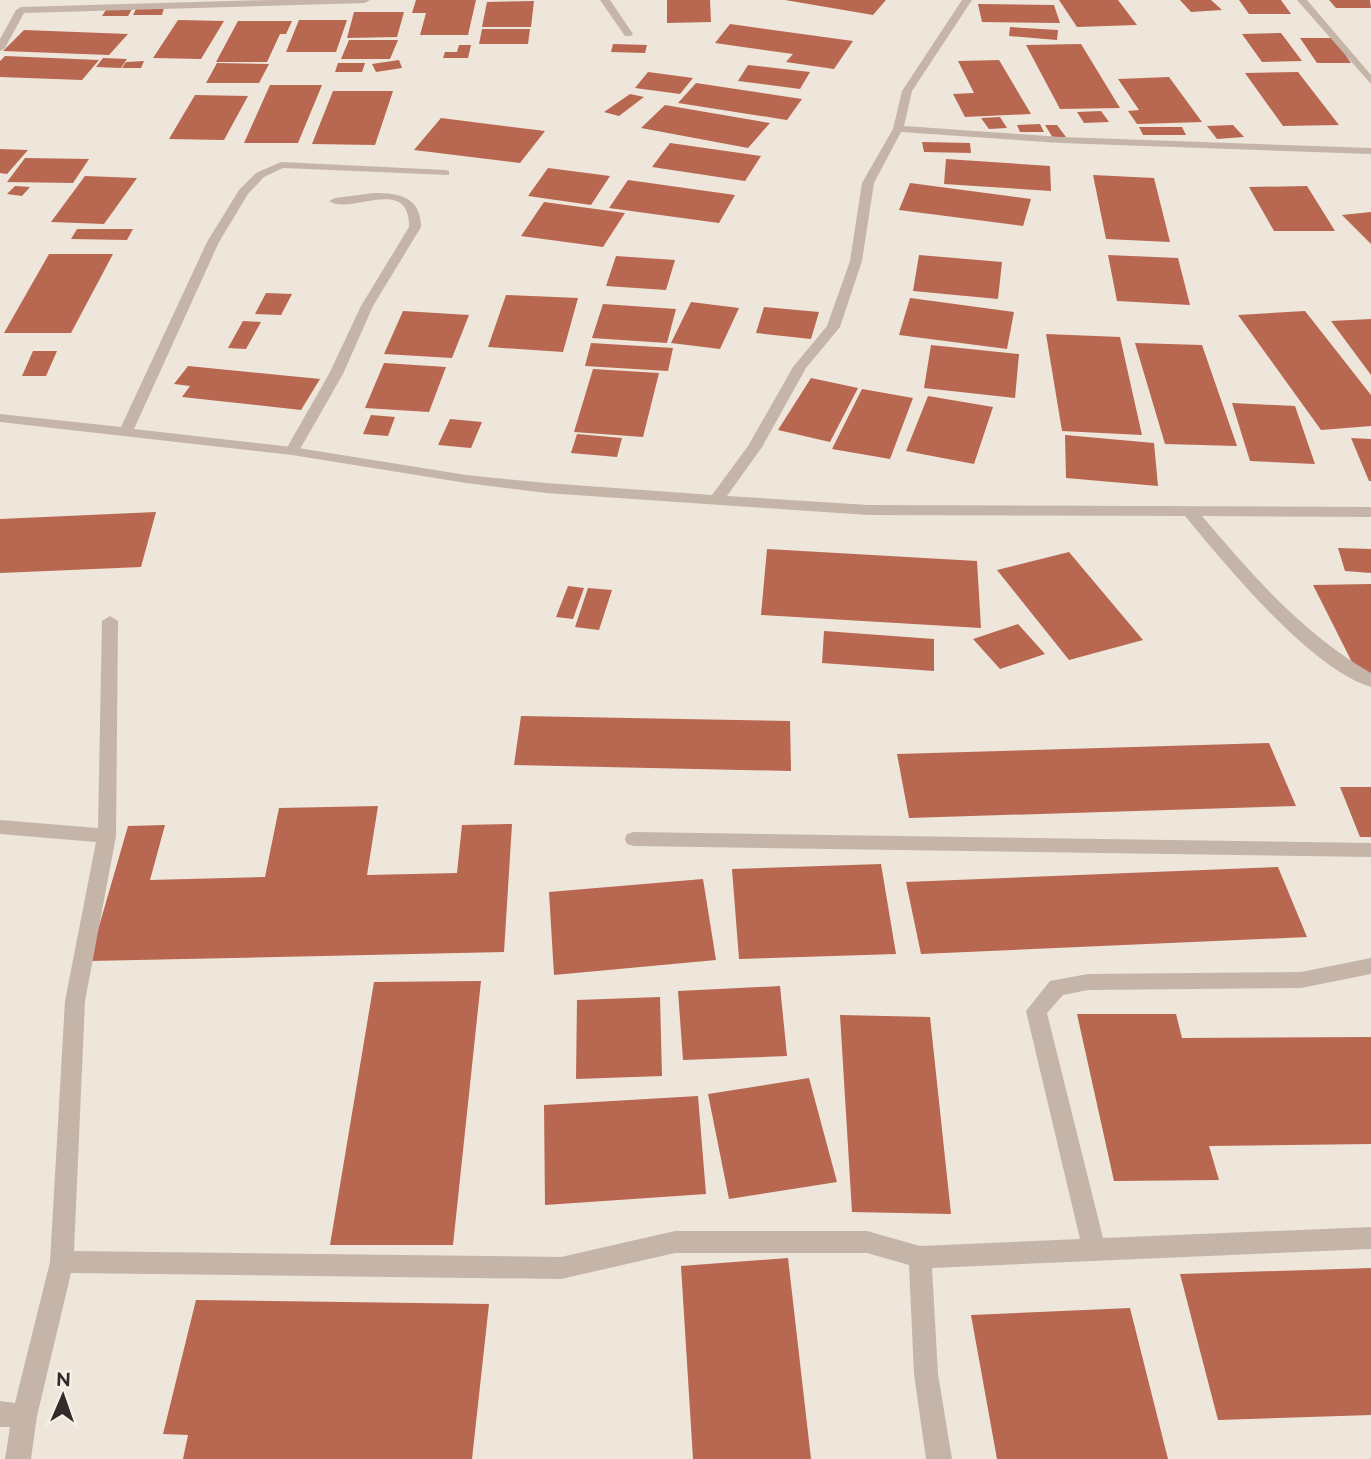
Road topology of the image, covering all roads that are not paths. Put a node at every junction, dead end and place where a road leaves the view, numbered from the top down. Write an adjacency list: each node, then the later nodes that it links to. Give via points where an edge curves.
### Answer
1 (365, 0): 5 (street)
2 (605, 0): 6 (street)
3 (967, 0): 9 (street, via 907,91)
4 (1302, 0): 8 (street)
5 (21, 5): 7 (street)
6 (628, 34)
7 (0, 48)
8 (1371, 81)
9 (898, 129): 10 (street, via 1074,141); 16 (street, via 868,183 856,261 833,327 800,367 755,447)
10 (1371, 151)
11 (445, 173): 14 (street, via 281,165 260,175 243,192 213,242)
12 (335, 201): 15 (street, via 380,196 403,200 414,207 417,216 415,227 367,306 337,374)
13 (0, 418): 14 (street)
14 (126, 432): 15 (street)
15 (292, 451): 16 (street, via 480,481)
16 (717, 499): 18 (street, via 868,510)
17 (1371, 512): 18 (street)
18 (1191, 513): 20 (street, via 1253,586 1310,637)
19 (110, 621): 22 (street)
20 (1371, 681)
21 (0, 827): 22 (street)
22 (107, 836): 29 (street, via 75,1001)
23 (634, 839): 24 (street)
24 (1371, 850)
25 (1371, 966): 27 (street, via 1301,980 1088,982 1057,987 1036,1012)
26 (1371, 1238): 27 (street)
27 (1094, 1250): 28 (street)
28 (920, 1257): 29 (street, via 867,1242 675,1242 561,1268); 32 (street, via 926,1374)
29 (62, 1262): 30 (street)
30 (12, 1415): 31 (street)
31 (18, 1459)
32 (939, 1459)

